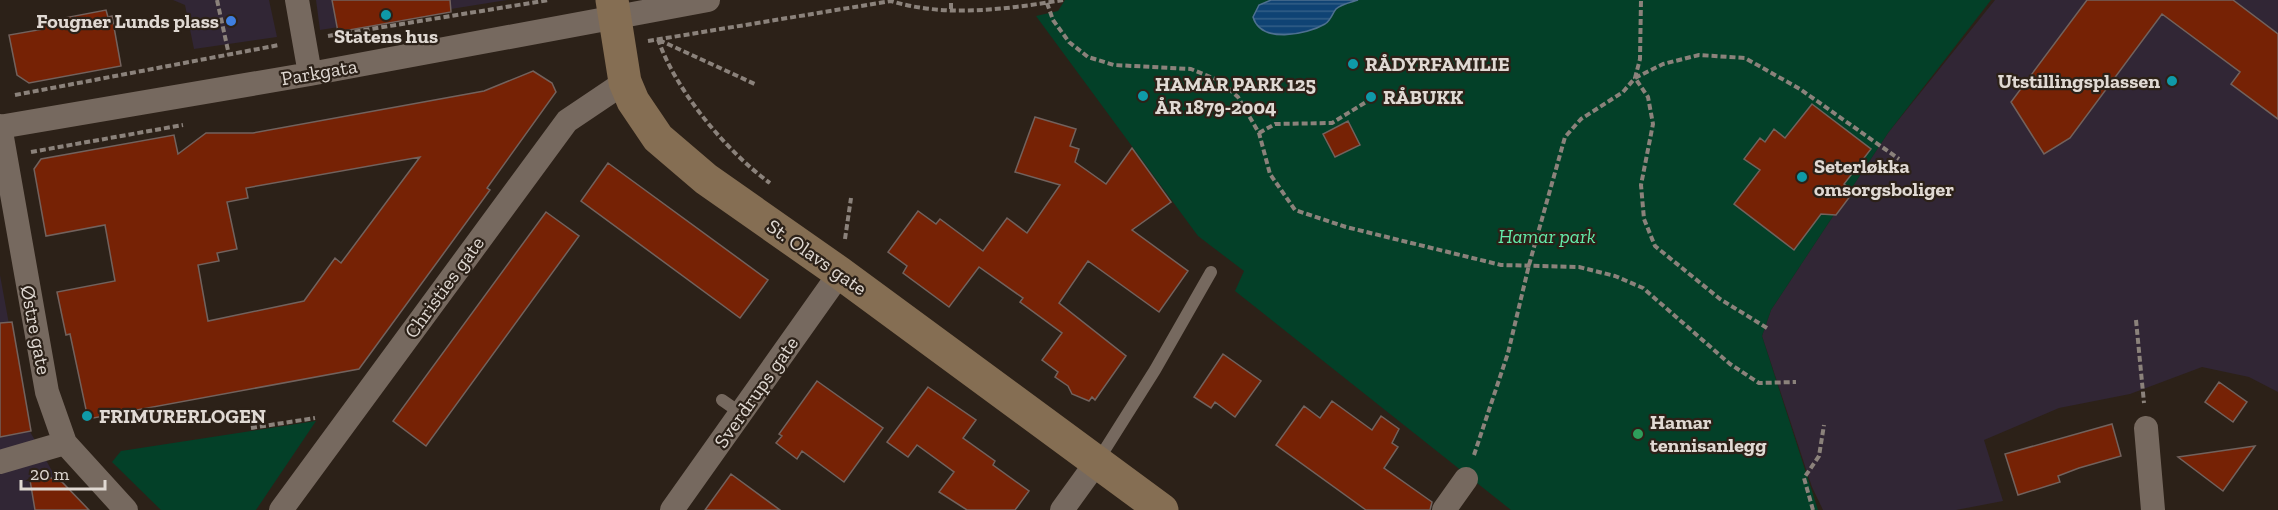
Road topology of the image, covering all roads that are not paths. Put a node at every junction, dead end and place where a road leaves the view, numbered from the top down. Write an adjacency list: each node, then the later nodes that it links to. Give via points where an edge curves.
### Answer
1 (297, 0): 4 (street)
2 (708, 0): 3 (street, Parkgata)
3 (613, 8): 4 (street, Parkgata); 5 (main road, St. Olavs gate)
4 (310, 74): 6 (street, Parkgata)
5 (625, 82): 8 (main road, St. Olavs gate, via 658,138 706,179); 17 (street, Christies gate, via 567,121)
6 (0, 127): 12 (street, Østre gate, via 48,392)
7 (1211, 272): 14 (lane)
8 (840, 273): 10 (street, Sverdrups gate); 14 (main road, St. Olavs gate)
9 (722, 400): 10 (lane)
10 (742, 414): 18 (street, Sverdrups gate)
11 (2146, 428): 22 (street)
12 (65, 443): 13 (street); 16 (street, Østre gate)
13 (0, 462)
14 (1096, 463): 19 (street); 20 (main road, St. Olavs gate)
15 (1466, 479): 21 (street)
16 (126, 510)
17 (281, 510)
18 (672, 510)
19 (1062, 510)
20 (1162, 510)
21 (1444, 510)
22 (2153, 510)

